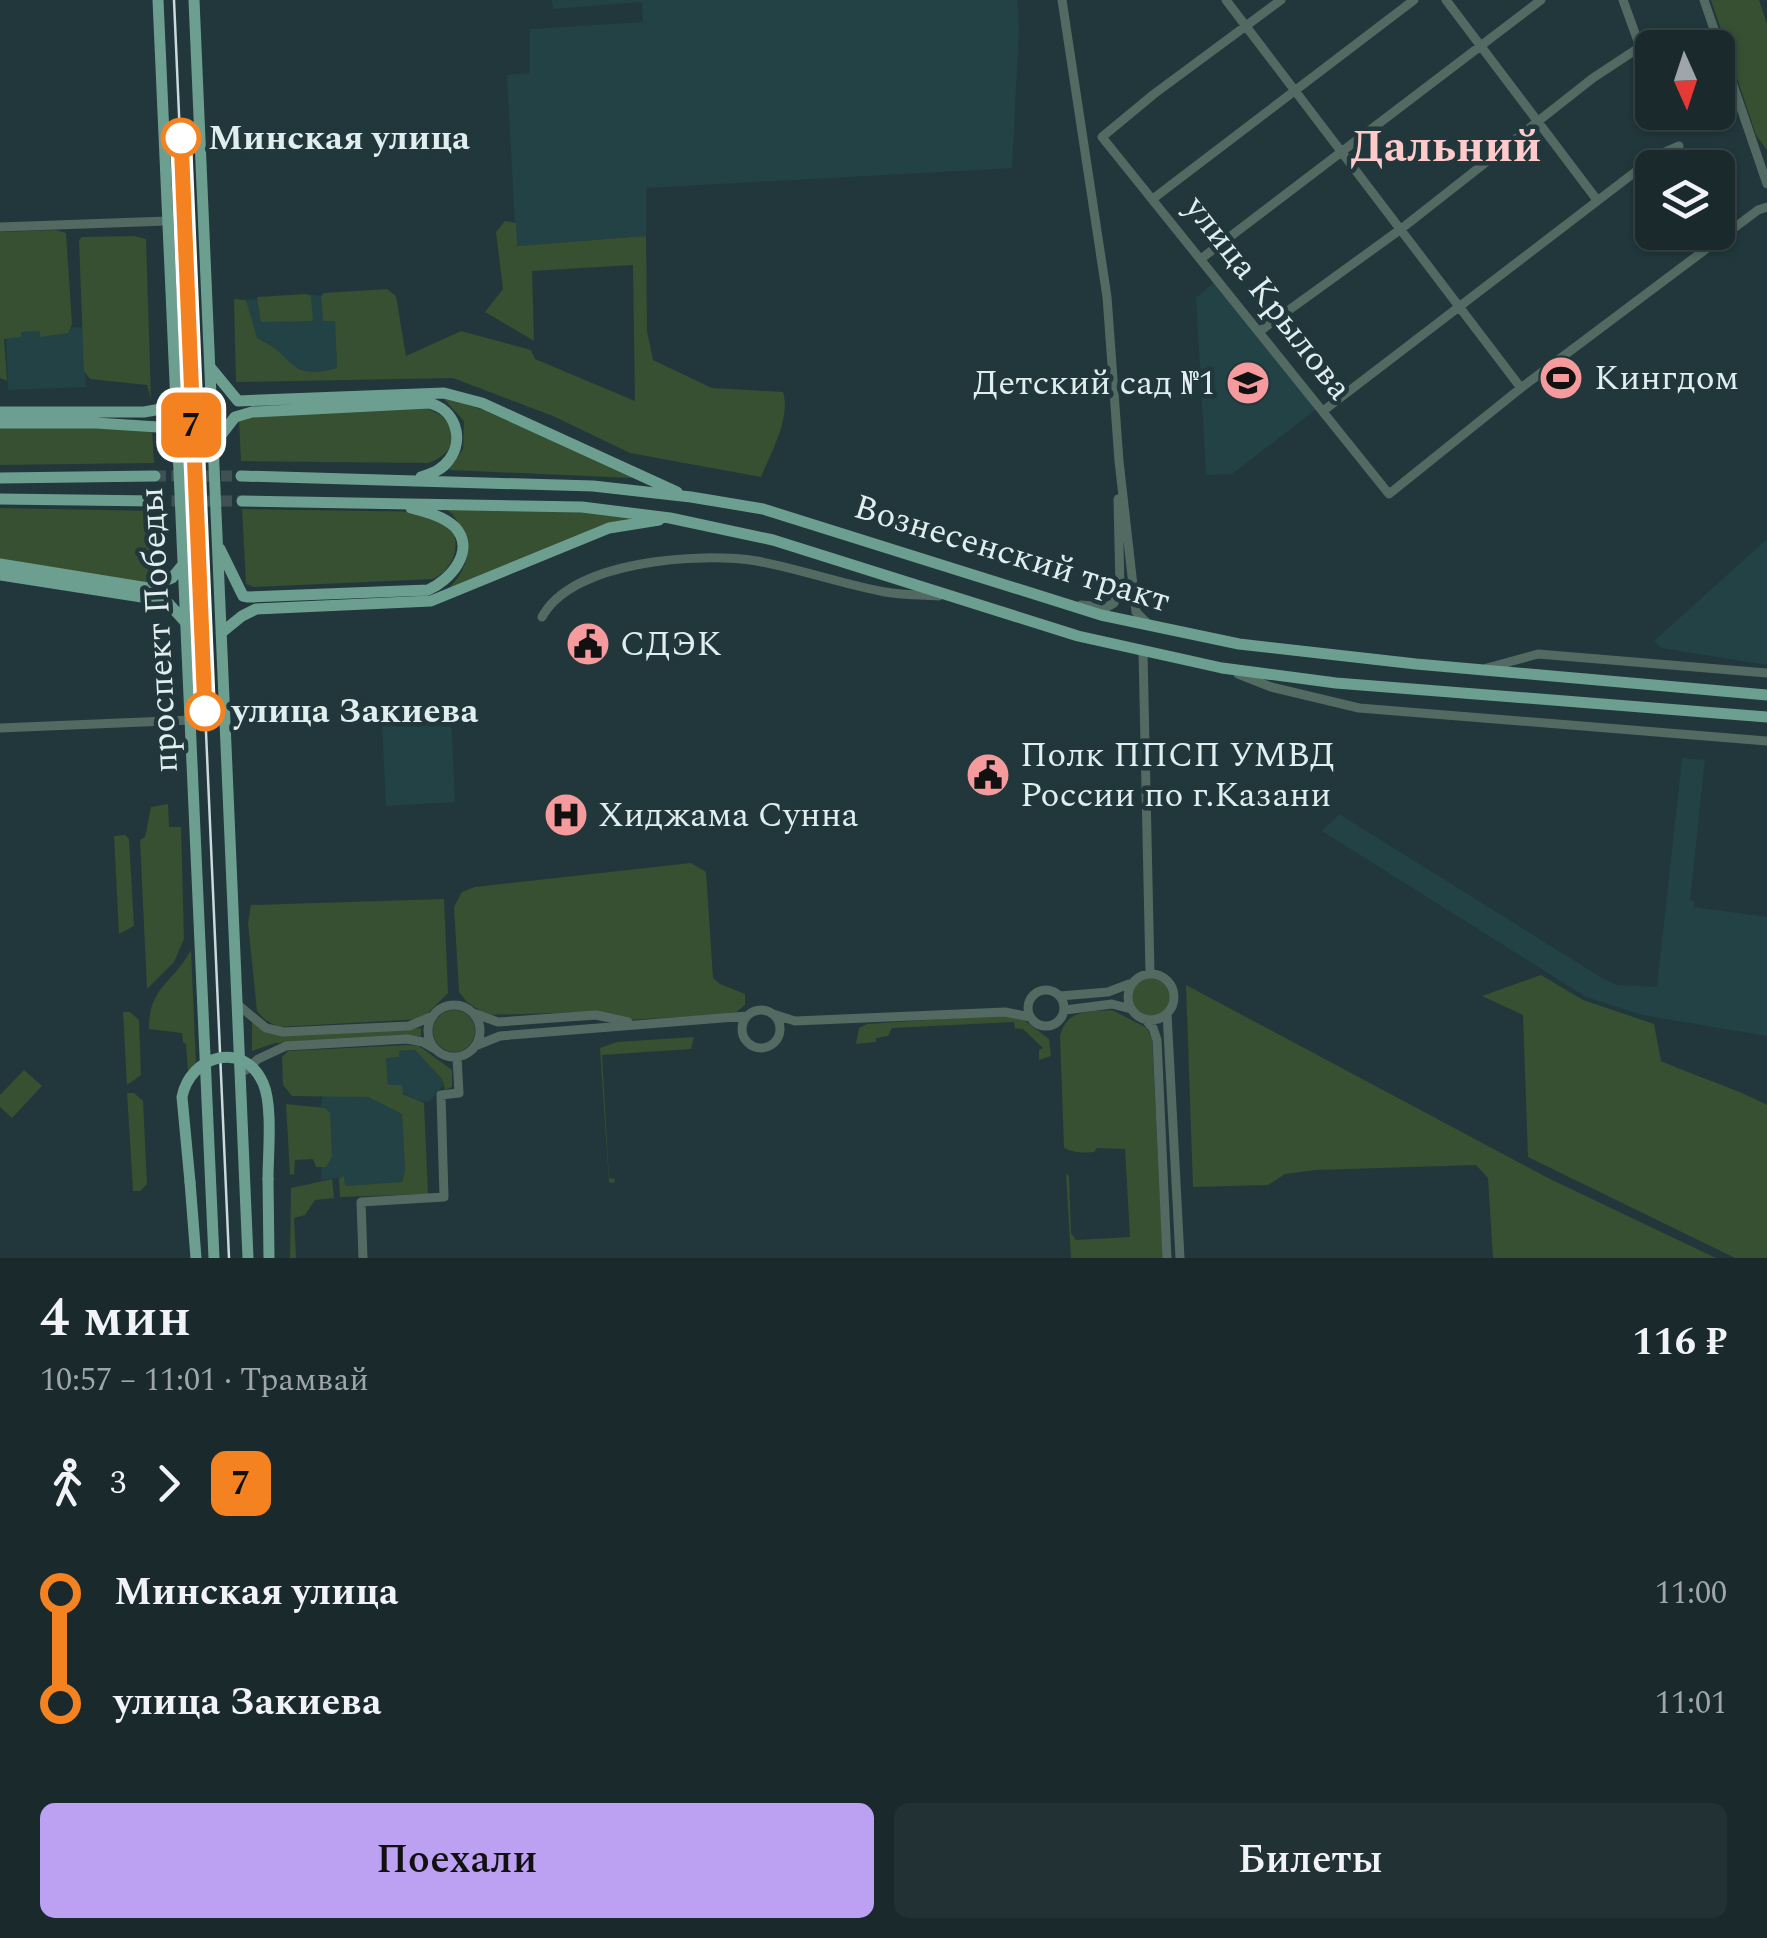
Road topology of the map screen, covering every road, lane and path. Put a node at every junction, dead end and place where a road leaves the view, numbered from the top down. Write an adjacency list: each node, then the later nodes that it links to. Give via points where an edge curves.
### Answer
1 (158, 0): 23 (main road, проспект Победы)
2 (194, 0): 29 (main road, проспект Победы)
3 (1062, 0): 37 (street, via 1106,297)
4 (1226, 0): 11 (street)
5 (1281, 0): 11 (street)
6 (1414, 0): 15 (street)
7 (1446, 0): 13 (street)
8 (1541, 0): 13 (street)
9 (1623, 0): 12 (street)
10 (1704, 0): 19 (street)
11 (1246, 27): 15 (street); 20 (street, улица Крылова, via 1102,137)
12 (1635, 33)
13 (1482, 46): 16 (street); 18 (street)
14 (1635, 50): 16 (street)
15 (1295, 90): 18 (street); 20 (street)
16 (1536, 124): 21 (street); 25 (street)
17 (1680, 146): 21 (street)
18 (1343, 152): 25 (street); 26 (street)
19 (1767, 184)
20 (1154, 198): 26 (street, улица Крылова)
21 (1596, 200): 27 (street)
22 (1767, 207): 30 (street)
23 (167, 221): 24 (street); 31 (main road, проспект Победы)
24 (0, 227)
25 (1401, 229): 27 (street); 28 (street)
26 (1202, 258): 28 (street, улица Крылова)
27 (1460, 306): 30 (street); 32 (street)
28 (1260, 331): 32 (street, улица Крылова)
29 (210, 366): 35 (main road, проспект Победы); 42 (main road, via 238,401 444,393 482,403)
30 (1521, 388): 32 (street, улица Крылова, via 1389,494)
31 (175, 391): 33 (main road, via 161,409 144,412); 36 (main road, проспект Победы)
32 (1322, 411)
33 (0, 412)
34 (0, 423): 36 (main road, via 158,427)
35 (214, 444): 41 (main road, via 235,417 252,412 440,406 454,422 455,450 438,470); 48 (main road, проспект Победы)
36 (177, 448): 49 (main road, проспект Победы)
37 (1119, 461): 53 (street, via 1120,589 1114,604); 56 (street, via 1136,612)
38 (154, 476): 40 (main road)
39 (242, 476): 41 (main road, Вознесенский тракт)
40 (0, 478)
41 (418, 479): 42 (main road, Вознесенский тракт)
42 (691, 497): 53 (main road, Вознесенский тракт, via 782,514)
43 (1, 500): 44 (main road)
44 (155, 501)
45 (242, 501): 46 (main road, Вознесенский тракт)
46 (397, 504): 47 (main road, Вознесенский тракт, via 582,507); 48 (main road, via 437,516 459,534 457,568 442,584 428,590 248,597)
47 (670, 518): 52 (main road, Вознесенский тракт, via 773,540); 57 (main road, via 610,528 432,600 256,609)
48 (217, 544): 57 (main road, проспект Победы)
49 (185, 562): 50 (main road, via 172,578 148,588); 55 (main road, проспект Победы)
50 (0, 564)
51 (0, 575): 55 (main road, via 161,600)
52 (950, 597): 54 (street, via 886,592 754,561 679,560 593,575); 58 (main road, Вознесенский тракт)
53 (1064, 605): 56 (main road, Вознесенский тракт)
54 (542, 616)
55 (188, 625): 64 (main road, проспект Победы)
56 (1154, 627): 60 (main road, Вознесенский тракт, via 1238,644)
57 (221, 633): 71 (main road, проспект Победы)
58 (1144, 652): 59 (main road, Вознесенский тракт); 67 (street)
59 (1222, 668): 63 (main road, Вознесенский тракт); 66 (street, via 1359,708)
60 (1478, 670): 61 (street, via 1538,654); 62 (main road, Вознесенский тракт)
61 (1767, 673)
62 (1767, 695)
63 (1767, 716)
64 (191, 720): 65 (street); 94 (main road, проспект Победы)
65 (0, 728)
66 (1767, 741)
67 (1150, 973): 68 (street); 76 (street, via 1173,988)
68 (1132, 983): 69 (street); 73 (street)
69 (1060, 996): 70 (street, via 1044,990); 72 (street)
70 (1030, 999): 74 (street); 81 (street)
71 (236, 1004): 78 (street, via 266,1028 283,1032 409,1026); 92 (main road, проспект Победы)
72 (1064, 1010): 73 (street, via 1112,1004); 81 (street, via 1048,1026)
73 (1131, 1010): 82 (street)
74 (1005, 1012): 81 (street); 84 (street)
75 (473, 1013): 78 (street, via 452,1005); 79 (street, via 498,1022); 89 (street, via 480,1029)
76 (1167, 1013): 82 (street); 99 (street)
77 (773, 1014): 80 (street); 84 (street); 87 (street)
78 (433, 1016): 90 (street, via 428,1033)
79 (580, 1016): 85 (street); 86 (street)
80 (747, 1016): 83 (street); 88 (street)
81 (1030, 1016)
82 (1144, 1019): 98 (street, via 1157,1040)
83 (715, 1020): 85 (street); 88 (street)
84 (795, 1020): 87 (street)
85 (636, 1024): 86 (street)
86 (597, 1029): 89 (street, via 488,1038)
87 (779, 1031): 88 (street, via 762,1047)
88 (743, 1035)
89 (475, 1046): 91 (street)
90 (436, 1049): 91 (street); 92 (street, via 407,1039 286,1046)
91 (457, 1056): 97 (street, via 459,1093 441,1094 444,1197 361,1202)
92 (240, 1074): 95 (main road, проспект Победы)
93 (196, 1258): 96 (main road, bridge, via 182,1097 184,1084 202,1064 226,1058 247,1064 263,1084)
94 (214, 1258)
95 (248, 1258)
96 (269, 1258)
97 (363, 1258)
98 (1167, 1258)
99 (1180, 1258)

